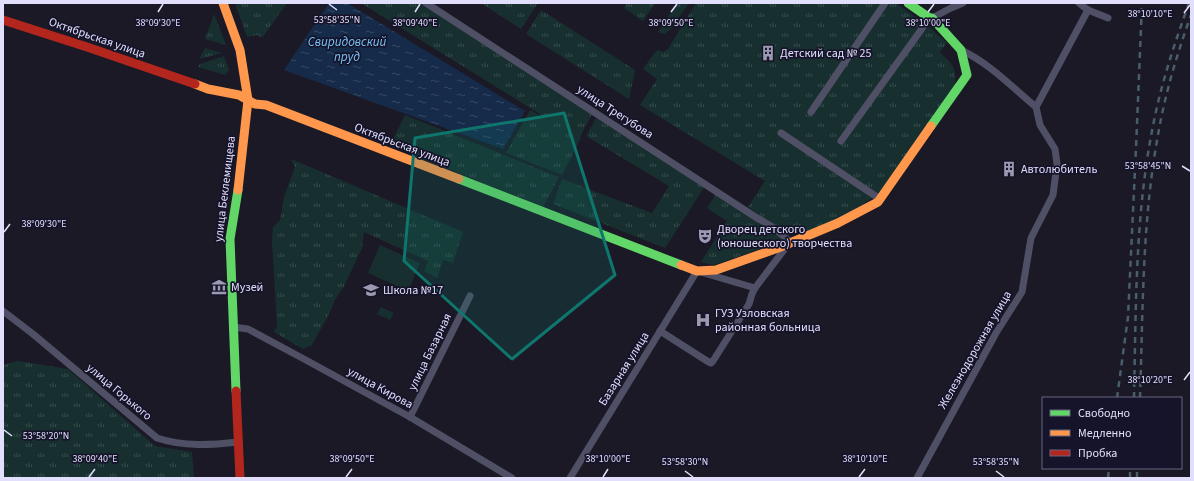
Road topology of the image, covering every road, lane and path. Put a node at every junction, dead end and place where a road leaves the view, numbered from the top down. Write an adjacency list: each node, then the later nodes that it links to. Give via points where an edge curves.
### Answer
1 (224, 3): 12 (street, улица Беклемищева, via 240,50)
2 (426, 3): 18 (street, улица Трегубова, via 769,224)
3 (885, 3): 14 (street)
4 (908, 3): 8 (street)
5 (963, 3): 8 (street)
6 (1079, 3): 7 (street)
7 (1088, 10): 9 (street); 13 (street)
8 (930, 18): 11 (street); 16 (street)
9 (1108, 18)
10 (3, 20): 12 (street, Октябрьская улица)
11 (960, 50): 13 (street, via 973,56); 17 (street, via 967,75)
12 (248, 100): 19 (street, Октябрьская улица); 23 (street, улица Беклемищева, via 230,239)
13 (1036, 107): 30 (street, Железнодорожная улица, via 1040,125 1055,149 1057,164 1053,195 1031,238 1022,292 996,333)
14 (811, 112)
15 (781, 133): 17 (street)
16 (841, 141)
17 (880, 199): 18 (street, Октябрьская улица, via 838,223)
18 (790, 242): 19 (street, Октябрьская улица, via 716,270); 20 (street)
19 (697, 271): 20 (street); 24 (street, Базарная улица)
20 (756, 288): 24 (street, via 749,304 710,363)
21 (470, 296): 25 (street, улица Базарная)
22 (3, 311): 26 (street, улица Горького, via 157,438 188,445)
23 (233, 327): 25 (street, улица Кирова, via 248,328); 26 (street, улица Беклемищева)
24 (660, 331): 29 (street, Базарная улица)
25 (410, 417): 28 (street, улица Кирова)
26 (239, 442): 27 (street, улица Беклемищева)
27 (240, 478)
28 (512, 478)
29 (570, 478)
30 (917, 478)

